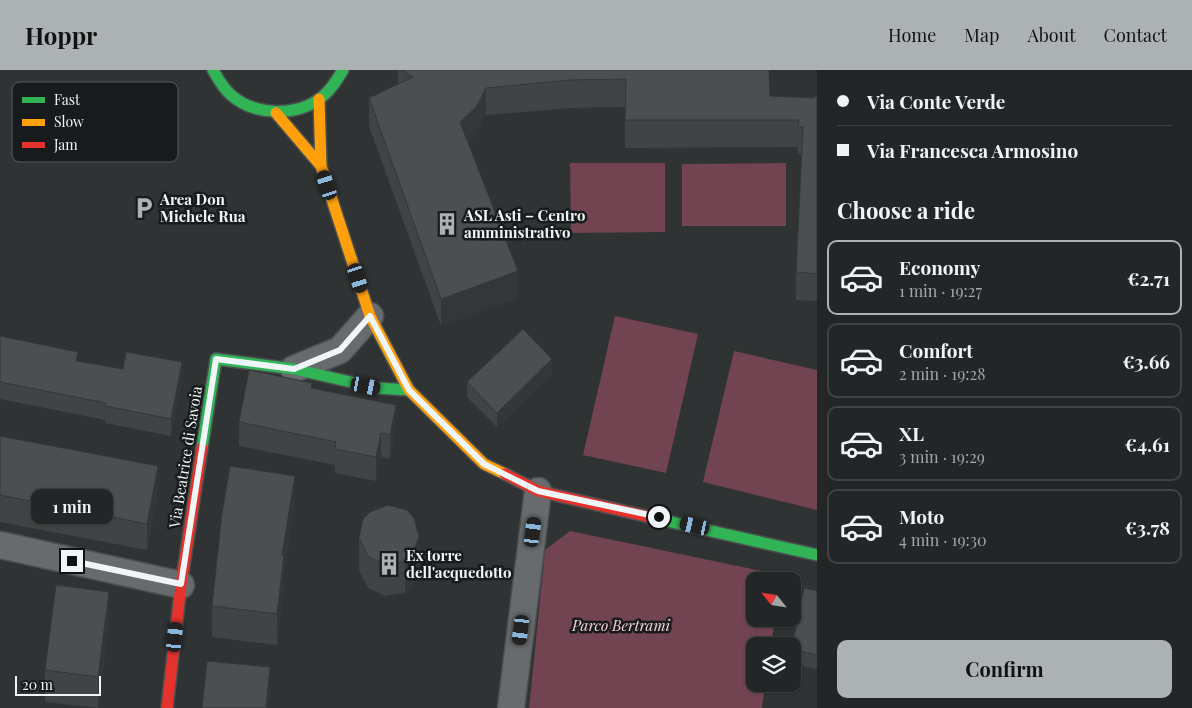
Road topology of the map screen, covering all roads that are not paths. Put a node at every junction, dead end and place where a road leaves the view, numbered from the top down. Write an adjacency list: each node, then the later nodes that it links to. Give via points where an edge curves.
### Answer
1 (213, 70): 4 (street, via 232,97 253,108)
2 (343, 70): 3 (street)
3 (320, 99): 4 (street, via 299,109); 5 (street)
4 (276, 113): 5 (street)
5 (320, 166): 6 (street)
6 (370, 316): 7 (street, via 340,350); 8 (street)
7 (294, 369): 8 (street, via 377,388); 12 (street, Via Beatrice di Savoia, via 216,359)
8 (409, 390): 9 (street, via 484,464)
9 (538, 491): 11 (street); 14 (street)
10 (0, 545): 12 (street)
11 (817, 555)
12 (181, 584): 13 (street, Via Beatrice di Savoia)
13 (167, 708)
14 (511, 708)

